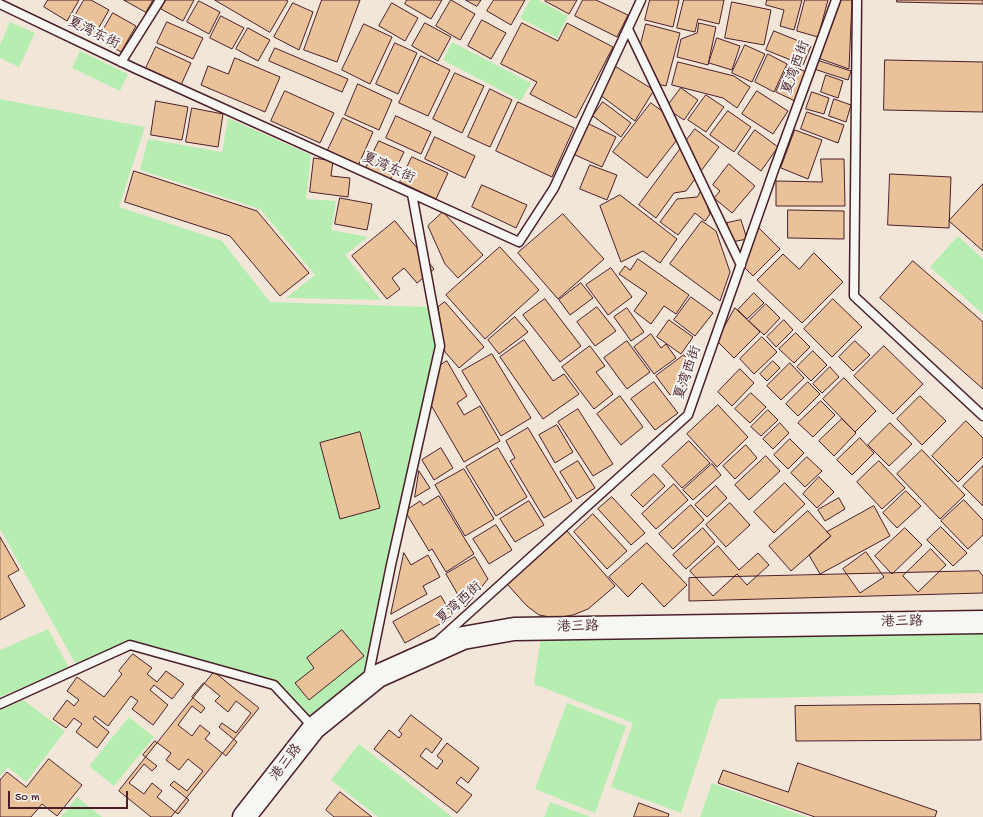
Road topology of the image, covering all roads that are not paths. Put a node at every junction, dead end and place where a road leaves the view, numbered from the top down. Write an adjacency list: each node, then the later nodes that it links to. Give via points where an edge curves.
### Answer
1 (160, 0): 7 (lane)
2 (641, 0): 6 (lane, 夏湾东街)
3 (836, 0): 9 (lane, 夏湾西街)
4 (857, 0): 10 (lane, via 854,296)
5 (0, 4): 7 (lane, 夏湾东街)
6 (628, 29): 8 (lane, 夏湾东街, via 554,188 519,242); 9 (lane)
7 (121, 62): 8 (lane, 夏湾东街)
8 (412, 194): 13 (lane, via 440,346)
9 (741, 265): 12 (lane, 夏湾西街, via 688,416)
10 (983, 416)
11 (983, 622): 12 (main road, 港三路, via 514,629 463,638)
12 (420, 657): 13 (main road, 港三路, via 378,676)
13 (367, 685): 15 (main road, 港三路)
14 (0, 704): 15 (lane, via 130,645 274,686)
15 (314, 728): 16 (main road, 港三路)
16 (244, 817)

